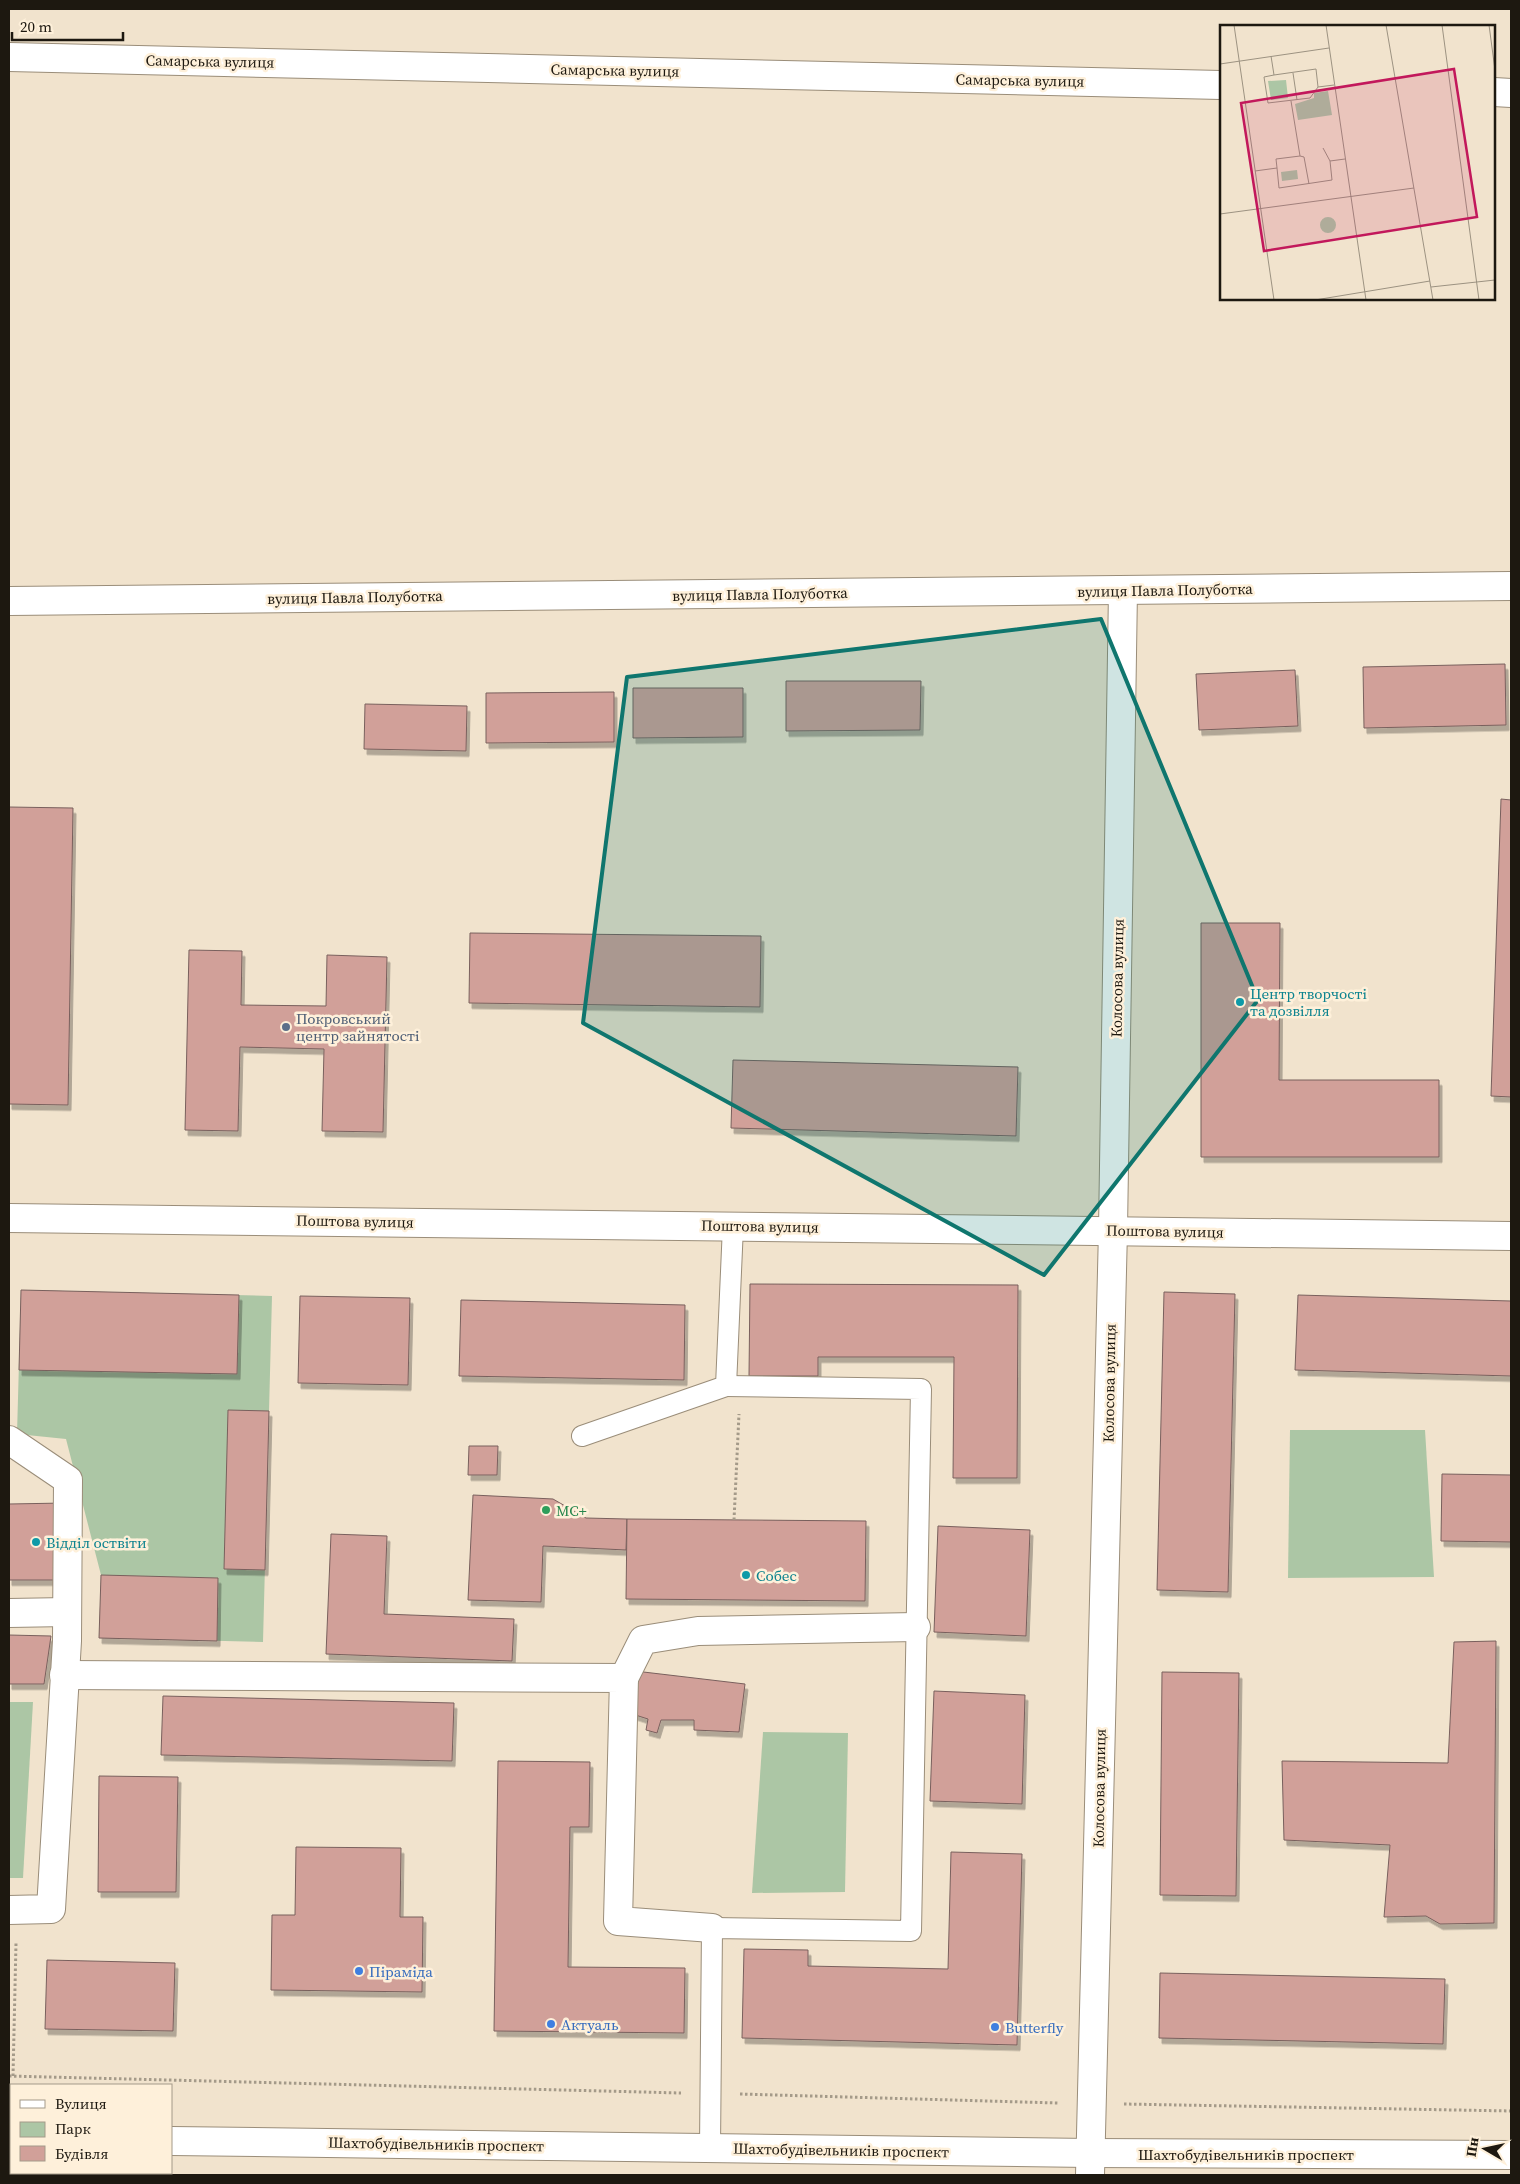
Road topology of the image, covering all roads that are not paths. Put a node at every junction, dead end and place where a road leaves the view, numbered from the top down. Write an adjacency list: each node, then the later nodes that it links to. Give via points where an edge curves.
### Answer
1 (9, 57): 2 (street, Самарська вулиця)
2 (1220, 85)
3 (1495, 92): 4 (street)
4 (1511, 93)
5 (1511, 586): 6 (street, вулиця Павла Полуботка)
6 (1123, 590): 7 (street, вулиця Павла Полуботка); 10 (street, Колосова вулиця)
7 (9, 601)
8 (9, 1218): 9 (street, Поштова вулиця)
9 (733, 1226): 10 (street, Поштова вулиця); 12 (lane)
10 (1113, 1230): 11 (street, Поштова вулиця); 25 (street, Колосова вулиця)
11 (1511, 1236)
12 (733, 1386): 13 (lane); 17 (lane, via 921,1389)
13 (582, 1436)
14 (9, 1440): 15 (street, via 68,1480)
15 (67, 1612): 16 (street); 18 (street)
16 (9, 1613)
17 (916, 1627): 19 (street, via 698,1631 643,1640); 21 (lane, via 912,1931)
18 (64, 1675): 19 (street); 20 (street, via 51,1909)
19 (624, 1678): 21 (street, via 618,1921)
20 (13, 1910)
21 (712, 1928): 23 (lane)
22 (172, 2141): 23 (street, Шахтобудівельників проспект)
23 (710, 2148): 25 (street, Шахтобудівельників проспект)
24 (1511, 2155): 25 (street, Шахтобудівельників проспект)
25 (1089, 2164)

